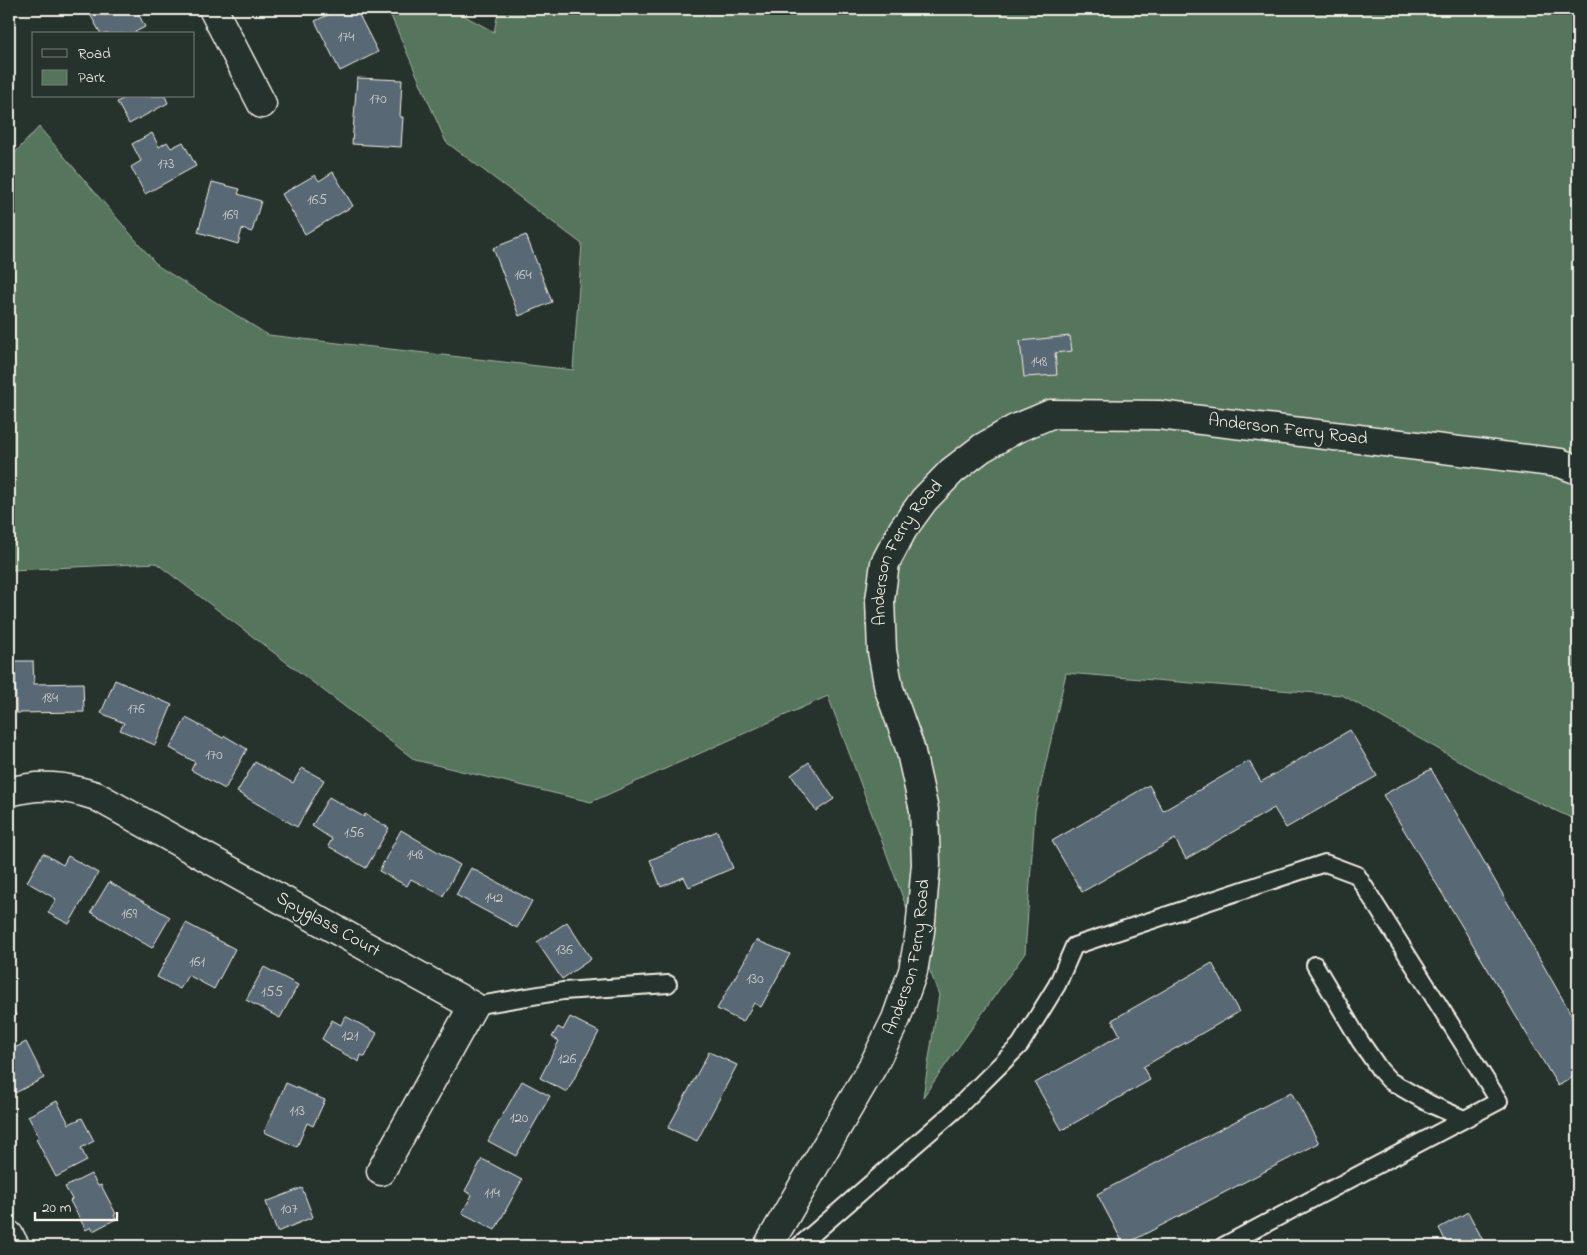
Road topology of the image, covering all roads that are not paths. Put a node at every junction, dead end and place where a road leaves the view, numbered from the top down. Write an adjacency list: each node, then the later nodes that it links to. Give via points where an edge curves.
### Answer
1 (213, 9): 2 (street)
2 (262, 104)
3 (1578, 470): 12 (street, Anderson Ferry Road, via 1560,463 1159,415 1051,414 1015,429 952,471 924,500 903,529 885,562 880,600 882,651 889,688 910,748 924,810 926,864 913,971 896,1019 874,1064)
4 (9, 792): 7 (street, Spyglass Court, via 48,786 96,796)
5 (1315, 965): 8 (lane, via 1360,1041 1390,1081)
6 (668, 984): 7 (lane, via 562,991)
7 (473, 1006): 9 (street)
8 (1464, 1119): 13 (lane, via 1499,1101 1357,876 1325,863 1074,946 1057,985 1020,1045 954,1111); 14 (lane)
9 (381, 1171)
10 (9, 1235): 11 (street)
11 (14, 1246)
12 (768, 1246)
13 (799, 1246)
14 (1223, 1246)

